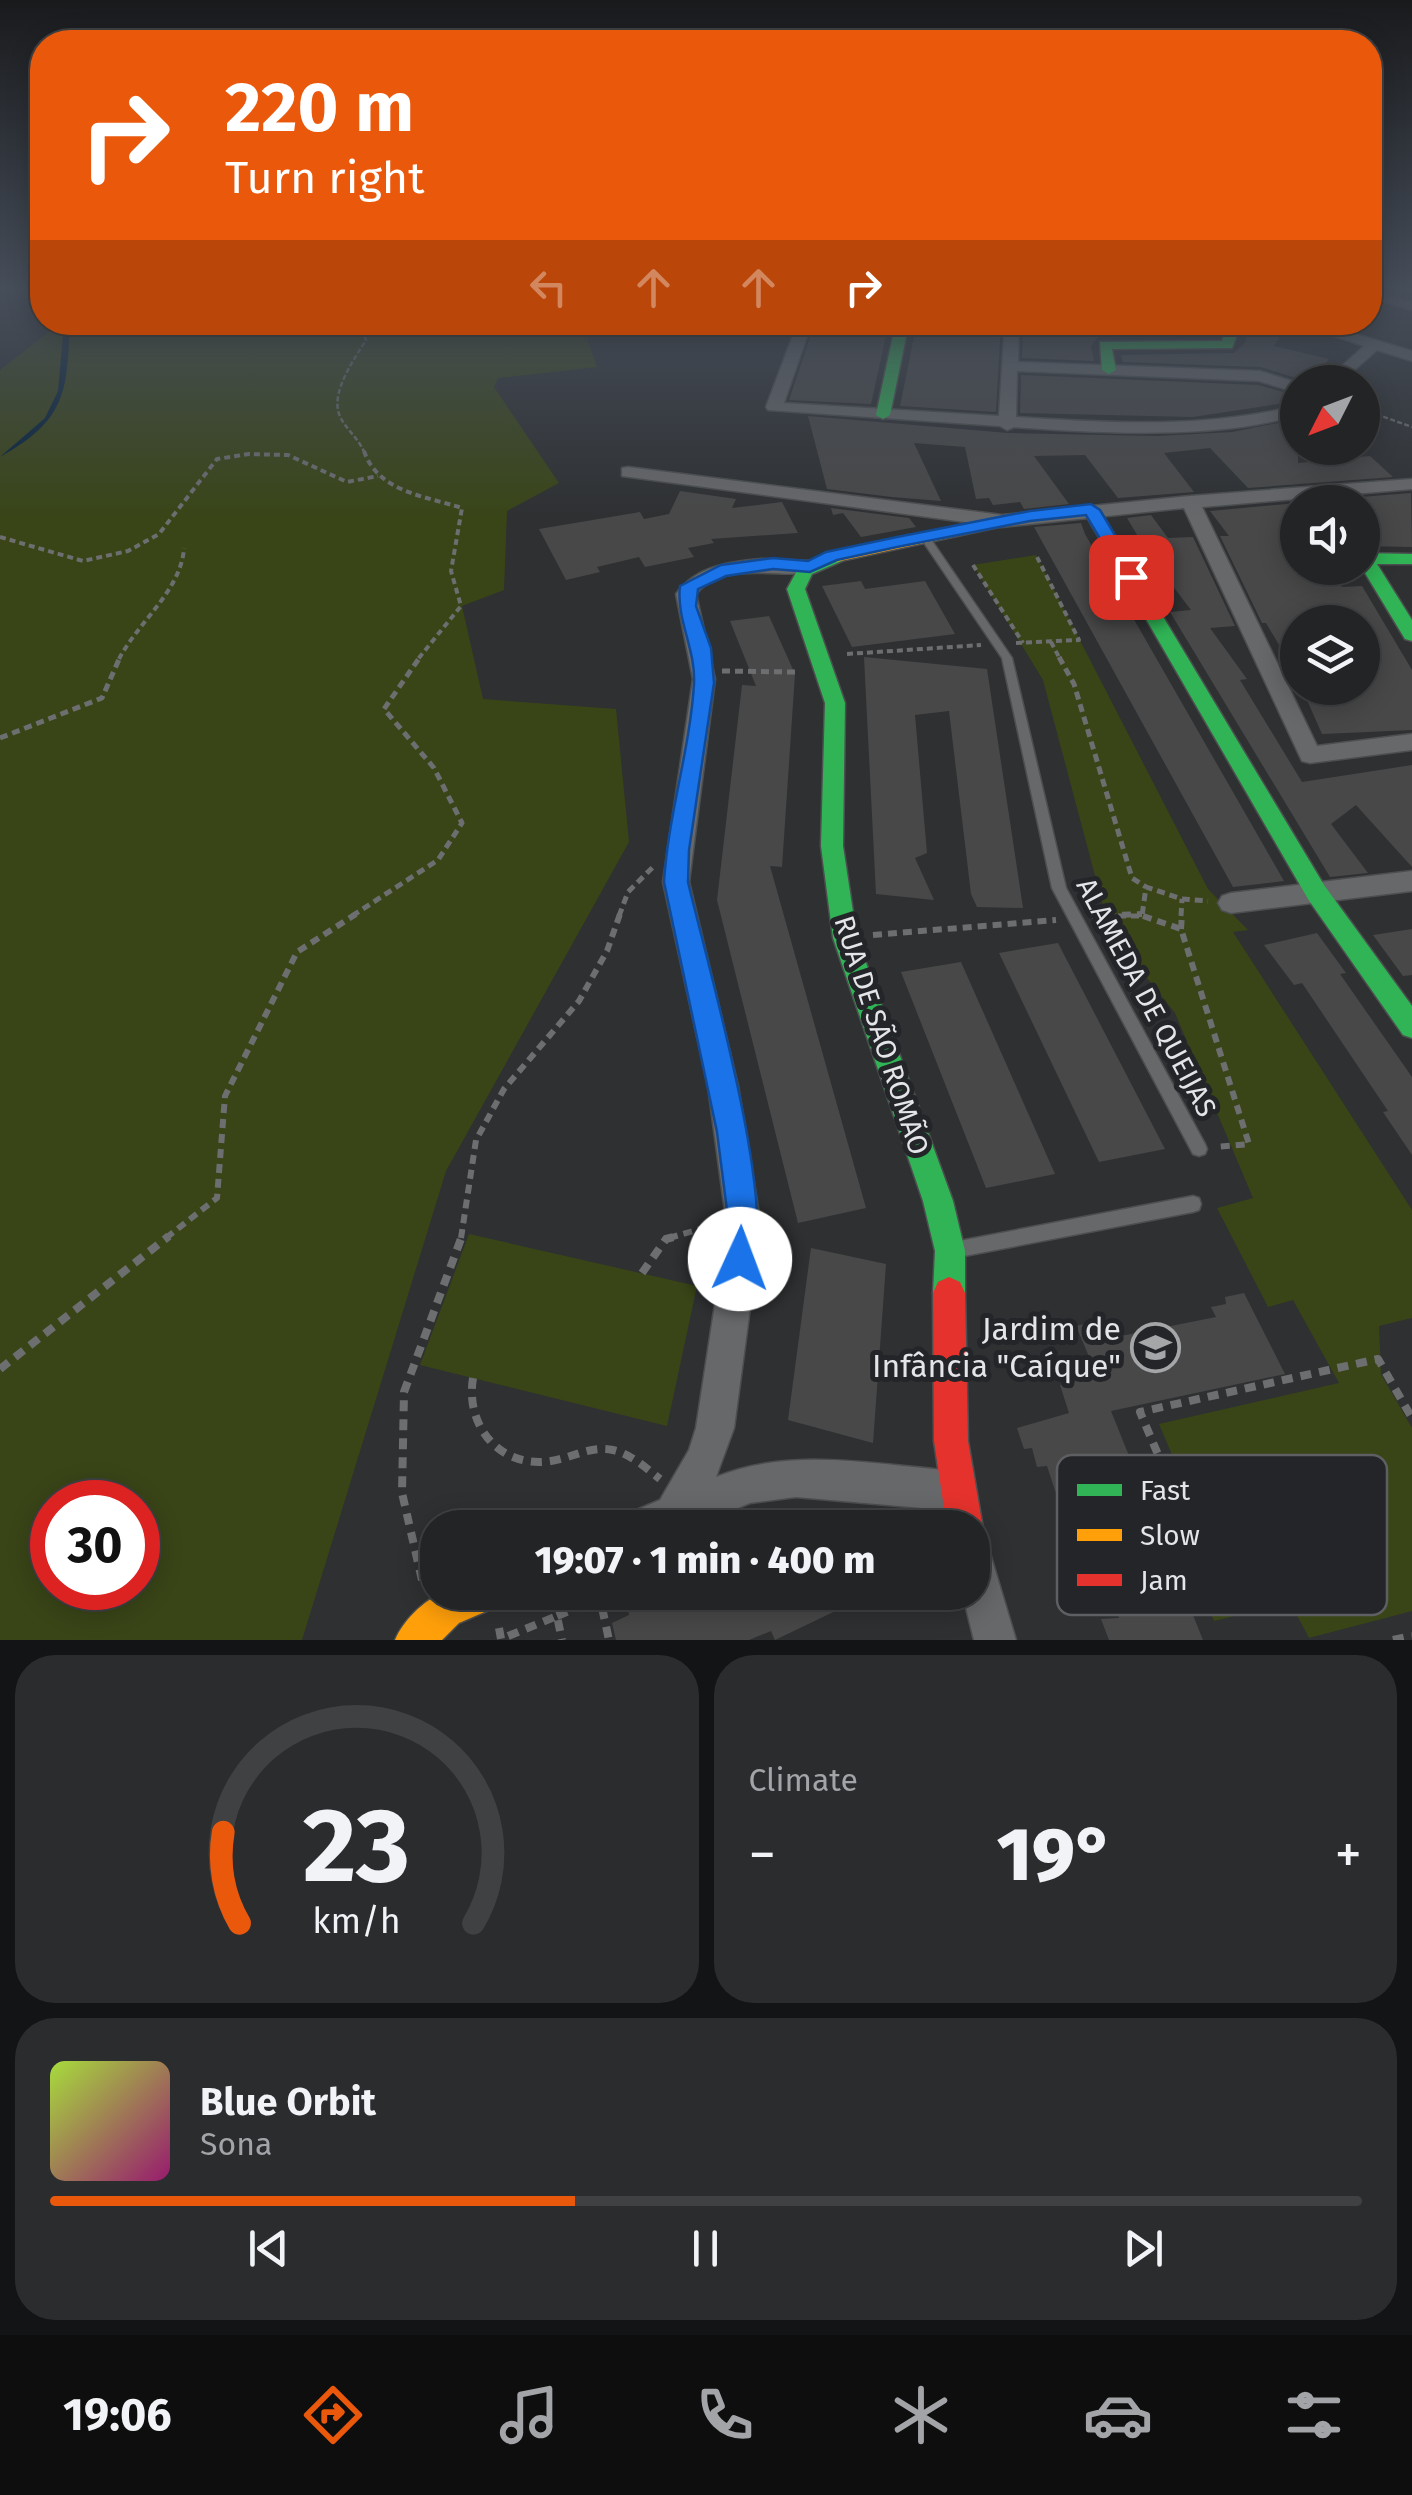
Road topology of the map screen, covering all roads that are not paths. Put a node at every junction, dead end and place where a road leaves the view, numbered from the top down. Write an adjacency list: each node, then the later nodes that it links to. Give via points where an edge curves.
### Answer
1 (789, 366): 7 (street, via 774,407)
2 (894, 366): 7 (street)
3 (1010, 366): 5 (street); 9 (street)
4 (1108, 366): 5 (street)
5 (1109, 370): 6 (street)
6 (1280, 382)
7 (883, 415): 9 (street)
8 (1280, 415): 9 (street, via 1106,428)
9 (1007, 424)
10 (628, 472): 14 (street)
11 (1412, 484): 12 (street)
12 (1190, 501): 13 (street); 19 (street, via 1310,755)
13 (1091, 510): 14 (street); 21 (street)
14 (1002, 521): 15 (street)
15 (925, 537): 17 (street); 24 (lane, ALAMEDA DE QUEIJAS, via 1000,644 1059,888)
16 (1412, 559): 18 (street, via 1365,558)
17 (810, 566): 26 (street, RUA DE SÃO ROMÃO, via 796,589 834,703 832,846 845,938); 28 (street, via 721,571 698,580 686,594 704,683 676,882 723,1086 744,1226 715,1428 705,1459)
18 (1412, 635)
19 (1412, 742)
20 (1412, 881): 21 (street)
21 (1316, 892): 22 (street); 23 (street)
22 (1231, 903)
23 (1412, 1028)
24 (1199, 1149)
25 (1192, 1204): 26 (lane)
26 (950, 1251): 27 (street, RUA DE SÃO ROMÃO, via 948,1397)
27 (961, 1509): 29 (street, via 796,1478 750,1484)
28 (666, 1510)
29 (684, 1510)
30 (446, 1610): 33 (street)
31 (985, 1610): 32 (street)
32 (992, 1639)
33 (414, 1640)

